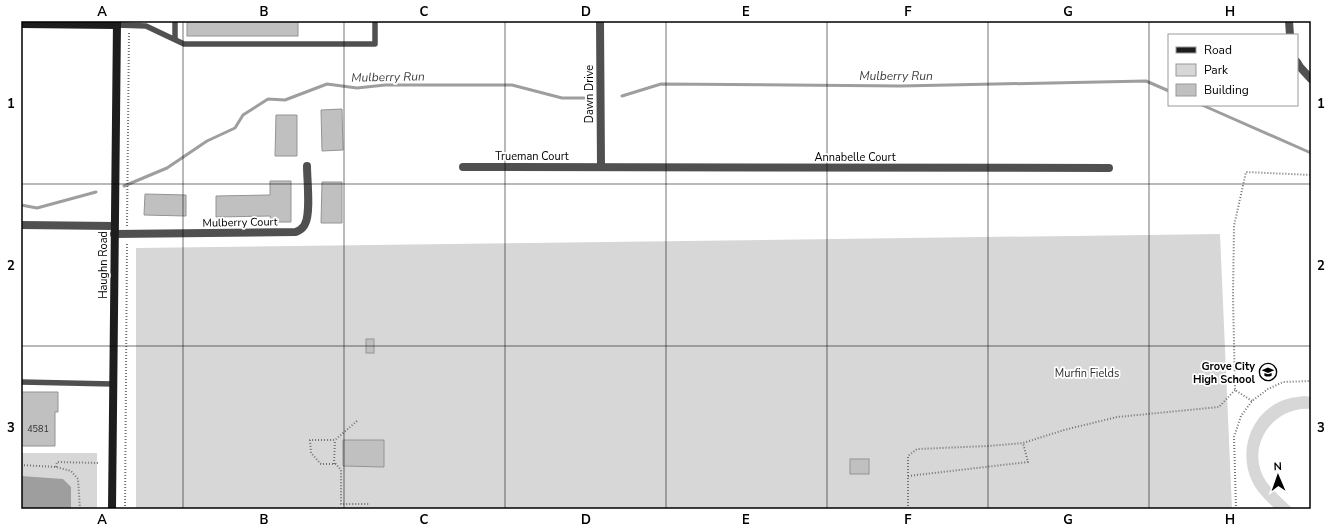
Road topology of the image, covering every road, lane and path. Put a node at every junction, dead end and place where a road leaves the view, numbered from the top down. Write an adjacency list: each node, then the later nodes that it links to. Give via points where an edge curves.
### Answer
1 (175, 21): 9 (lane)
2 (375, 21): 9 (lane, via 375,44 184,44)
3 (600, 21): 14 (street, Dawn Drive)
4 (1289, 21): 8 (street)
5 (117, 23): 6 (street); 7 (lane); 18 (street, Haughn Road)
6 (21, 24)
7 (129, 25): 9 (lane, via 146,26); 19 (path)
8 (1290, 34)
9 (175, 39)
10 (1298, 64): 11 (street)
11 (1311, 79)
12 (307, 166): 19 (street, Mulberry Court, via 308,214 306,224 296,232)
13 (463, 166): 14 (street, Trueman Court)
14 (601, 167): 15 (street, Annabelle Court)
15 (1109, 168)
16 (1311, 176): 23 (path, via 1246,172 1234,226)
17 (21, 225): 18 (street, Mulberry Court)
18 (114, 230): 19 (street, Mulberry Court); 22 (street, Haughn Road)
19 (127, 234): 36 (path)
20 (1311, 381): 24 (path, via 1283,382 1268,389)
21 (21, 382): 22 (lane)
22 (113, 384): 35 (street, Haughn Road)
23 (1235, 390): 24 (path); 27 (path, via 1219,407 1117,417)
24 (1252, 402): 38 (path, via 1241,416 1234,437)
25 (357, 420): 26 (path)
26 (335, 440): 29 (path); 29 (path, via 310,440 311,453 321,464)
27 (1023, 443): 32 (path, via 917,449 908,456); 32 (path, via 1028,462)
28 (99, 463): 31 (path, via 57,462)
29 (334, 464): 33 (path, via 341,470 341,504)
30 (21, 465): 31 (path)
31 (56, 467): 34 (path, via 71,471 78,479)
32 (908, 476): 37 (path)
33 (369, 504)
34 (80, 509)
35 (112, 509)
36 (124, 509)
37 (908, 509)
38 (1236, 509)

